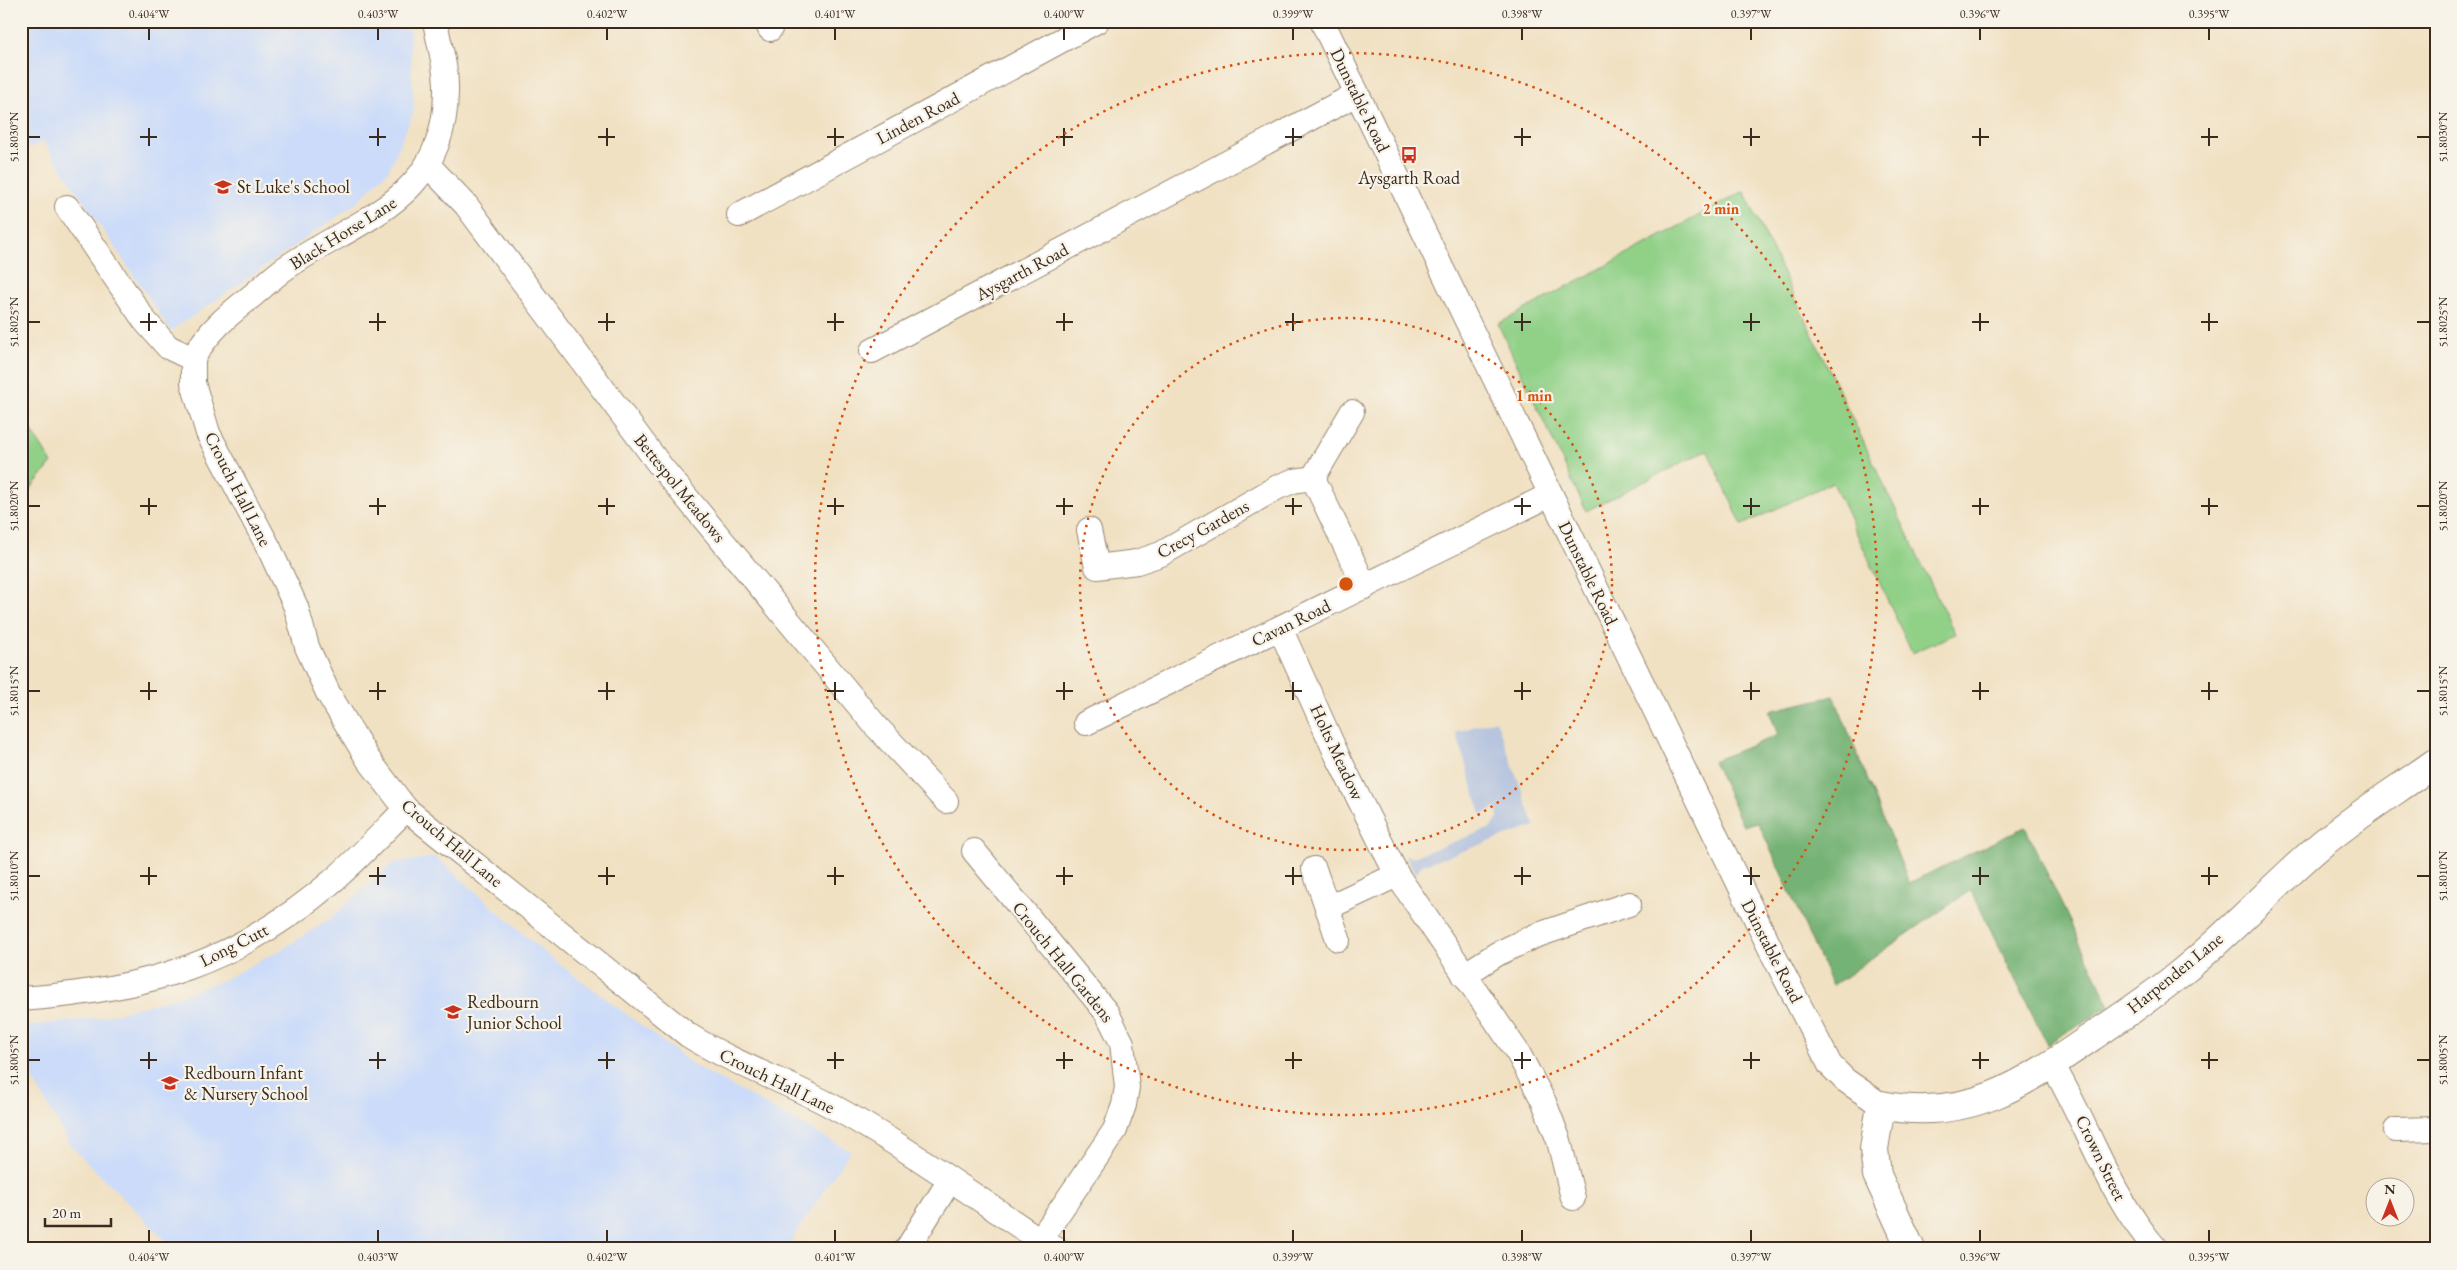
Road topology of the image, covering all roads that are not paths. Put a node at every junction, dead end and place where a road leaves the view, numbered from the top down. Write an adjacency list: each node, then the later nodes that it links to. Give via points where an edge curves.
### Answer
1 (435, 21): 5 (street, Black Horse Lane, via 445,68 446,98 442,133)
2 (1098, 21): 7 (street, Linden Road)
3 (1322, 21): 4 (street, Dunstable Road)
4 (1357, 94): 8 (street, Aysgarth Road); 12 (street, Dunstable Road)
5 (428, 165): 9 (street, Black Horse Lane, via 393,204 284,269 236,308 206,339); 18 (street, Bettespol Meadows, via 466,206 662,468 875,725)
6 (67, 207): 9 (street, via 145,321 168,346)
7 (739, 216)
8 (872, 351)
9 (193, 360): 19 (street, Crouch Hall Lane, via 193,384 208,433 269,548 296,607 307,647 328,693 368,759)
10 (1352, 412): 11 (street)
11 (1313, 478): 13 (street, Crecy Gardens, via 1278,487 1161,554 1137,562 1097,567); 14 (street)
12 (1550, 495): 14 (street, Cavan Road); 29 (street, Dunstable Road, via 1830,1065 1852,1086)
13 (1089, 530)
14 (1365, 587): 15 (street, Cavan Road)
15 (1280, 628): 16 (street, Cavan Road); 22 (street, Holts Meadow, via 1337,755)
16 (1086, 723)
17 (2436, 762): 28 (street, Harpenden Lane, via 2318,848 2182,972)
18 (946, 801)
19 (406, 809): 27 (street, Long Cutt, via 337,877 256,937 170,976 125,987); 32 (street, Crouch Hall Lane, via 688,1035 886,1136)
20 (974, 851): 34 (street, Crouch Hall Gardens, via 1107,1013 1122,1043 1126,1087 1124,1105 1115,1130)
21 (1314, 869): 24 (street)
22 (1397, 875): 24 (street); 26 (street, Holts Meadow)
23 (1629, 904): 26 (street, via 1535,936 1497,954)
24 (1327, 908): 25 (street)
25 (1338, 939)
26 (1464, 975): 33 (street, Holts Meadow, via 1518,1053 1544,1102 1559,1141)
27 (21, 999)
28 (2052, 1064): 29 (street, Harpenden Lane, via 2022,1083 1974,1102 1922,1110); 37 (street, Crown Street, via 2073,1099 2097,1155 2131,1217)
29 (1880, 1105): 36 (street, via 1874,1149 1877,1175)
30 (2436, 1129): 31 (street)
31 (2396, 1130)
32 (950, 1180): 34 (street, Crouch Hall Lane); 35 (street)
33 (1573, 1198)
34 (1048, 1245)
35 (907, 1249)
36 (1911, 1249)
37 (2156, 1249)

